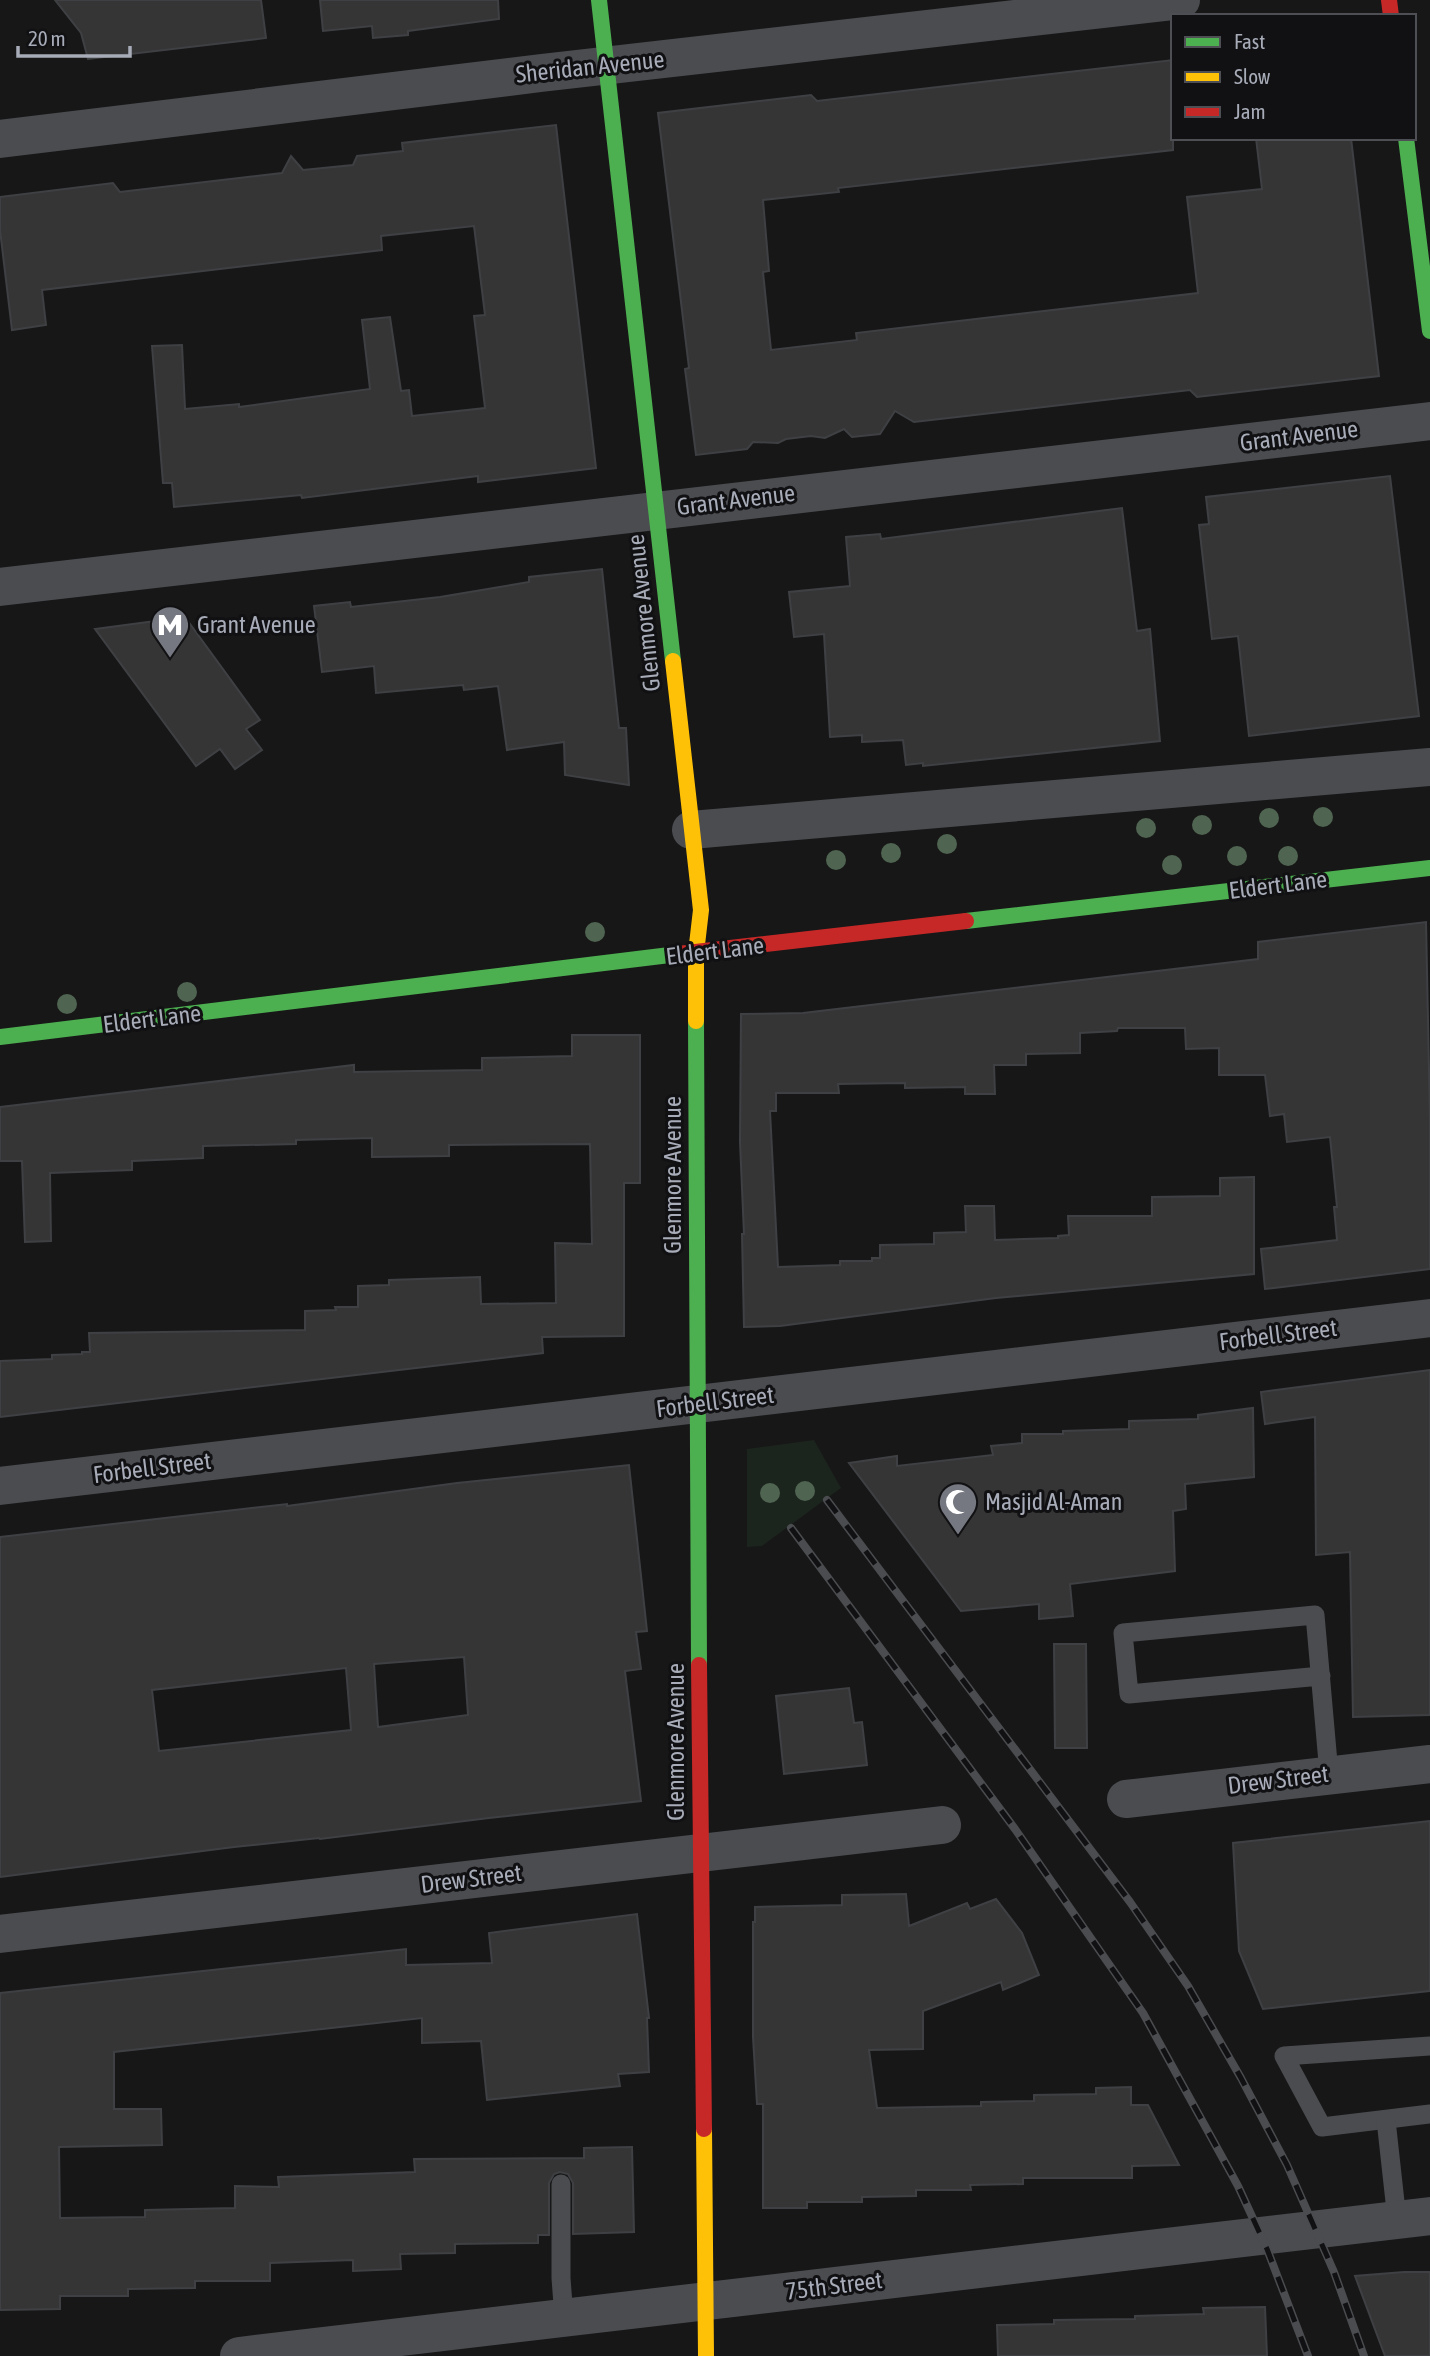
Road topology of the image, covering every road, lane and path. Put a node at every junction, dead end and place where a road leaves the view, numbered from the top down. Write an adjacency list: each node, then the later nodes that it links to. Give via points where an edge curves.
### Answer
1 (599, 0): 3 (street, Glenmore Avenue)
2 (1181, 0): 3 (street, Sheridan Avenue)
3 (606, 66): 4 (street, Sheridan Avenue); 8 (street, Glenmore Avenue)
4 (0, 139)
5 (1406, 140): 6 (street)
6 (1430, 331)
7 (1430, 421): 8 (street, Grant Avenue)
8 (655, 510): 9 (street, Grant Avenue); 11 (street, Glenmore Avenue)
9 (0, 587)
10 (1430, 768): 11 (street)
11 (691, 830): 13 (street, Glenmore Avenue, via 701,910)
12 (1430, 868): 13 (street, Eldert Lane)
13 (696, 953): 14 (street, Eldert Lane); 16 (street, Glenmore Avenue)
14 (0, 1037)
15 (1430, 1318): 16 (street, Forbell Street)
16 (696, 1404): 17 (street, Forbell Street); 23 (street, Glenmore Avenue)
17 (0, 1486)
18 (1321, 1676): 18 (lane, via 1315,1615 1123,1633 1129,1694); 20 (lane)
19 (1430, 1764): 20 (street, Drew Street)
20 (1329, 1774): 21 (street, Drew Street)
21 (1126, 1799)
22 (942, 1825): 23 (street, Drew Street)
23 (700, 1853): 24 (street, Drew Street); 30 (street, Glenmore Avenue)
24 (0, 1934)
25 (1430, 2046): 27 (lane, via 1284,2056 1322,2127)
26 (1430, 2114): 27 (lane)
27 (1386, 2120): 29 (lane)
28 (562, 2184): 31 (lane)
29 (1414, 2218): 30 (street, 75th Street)
30 (705, 2301): 31 (street, 75th Street); 33 (street, Glenmore Avenue)
31 (564, 2318): 32 (street, 75th Street)
32 (239, 2356)
33 (706, 2356)

